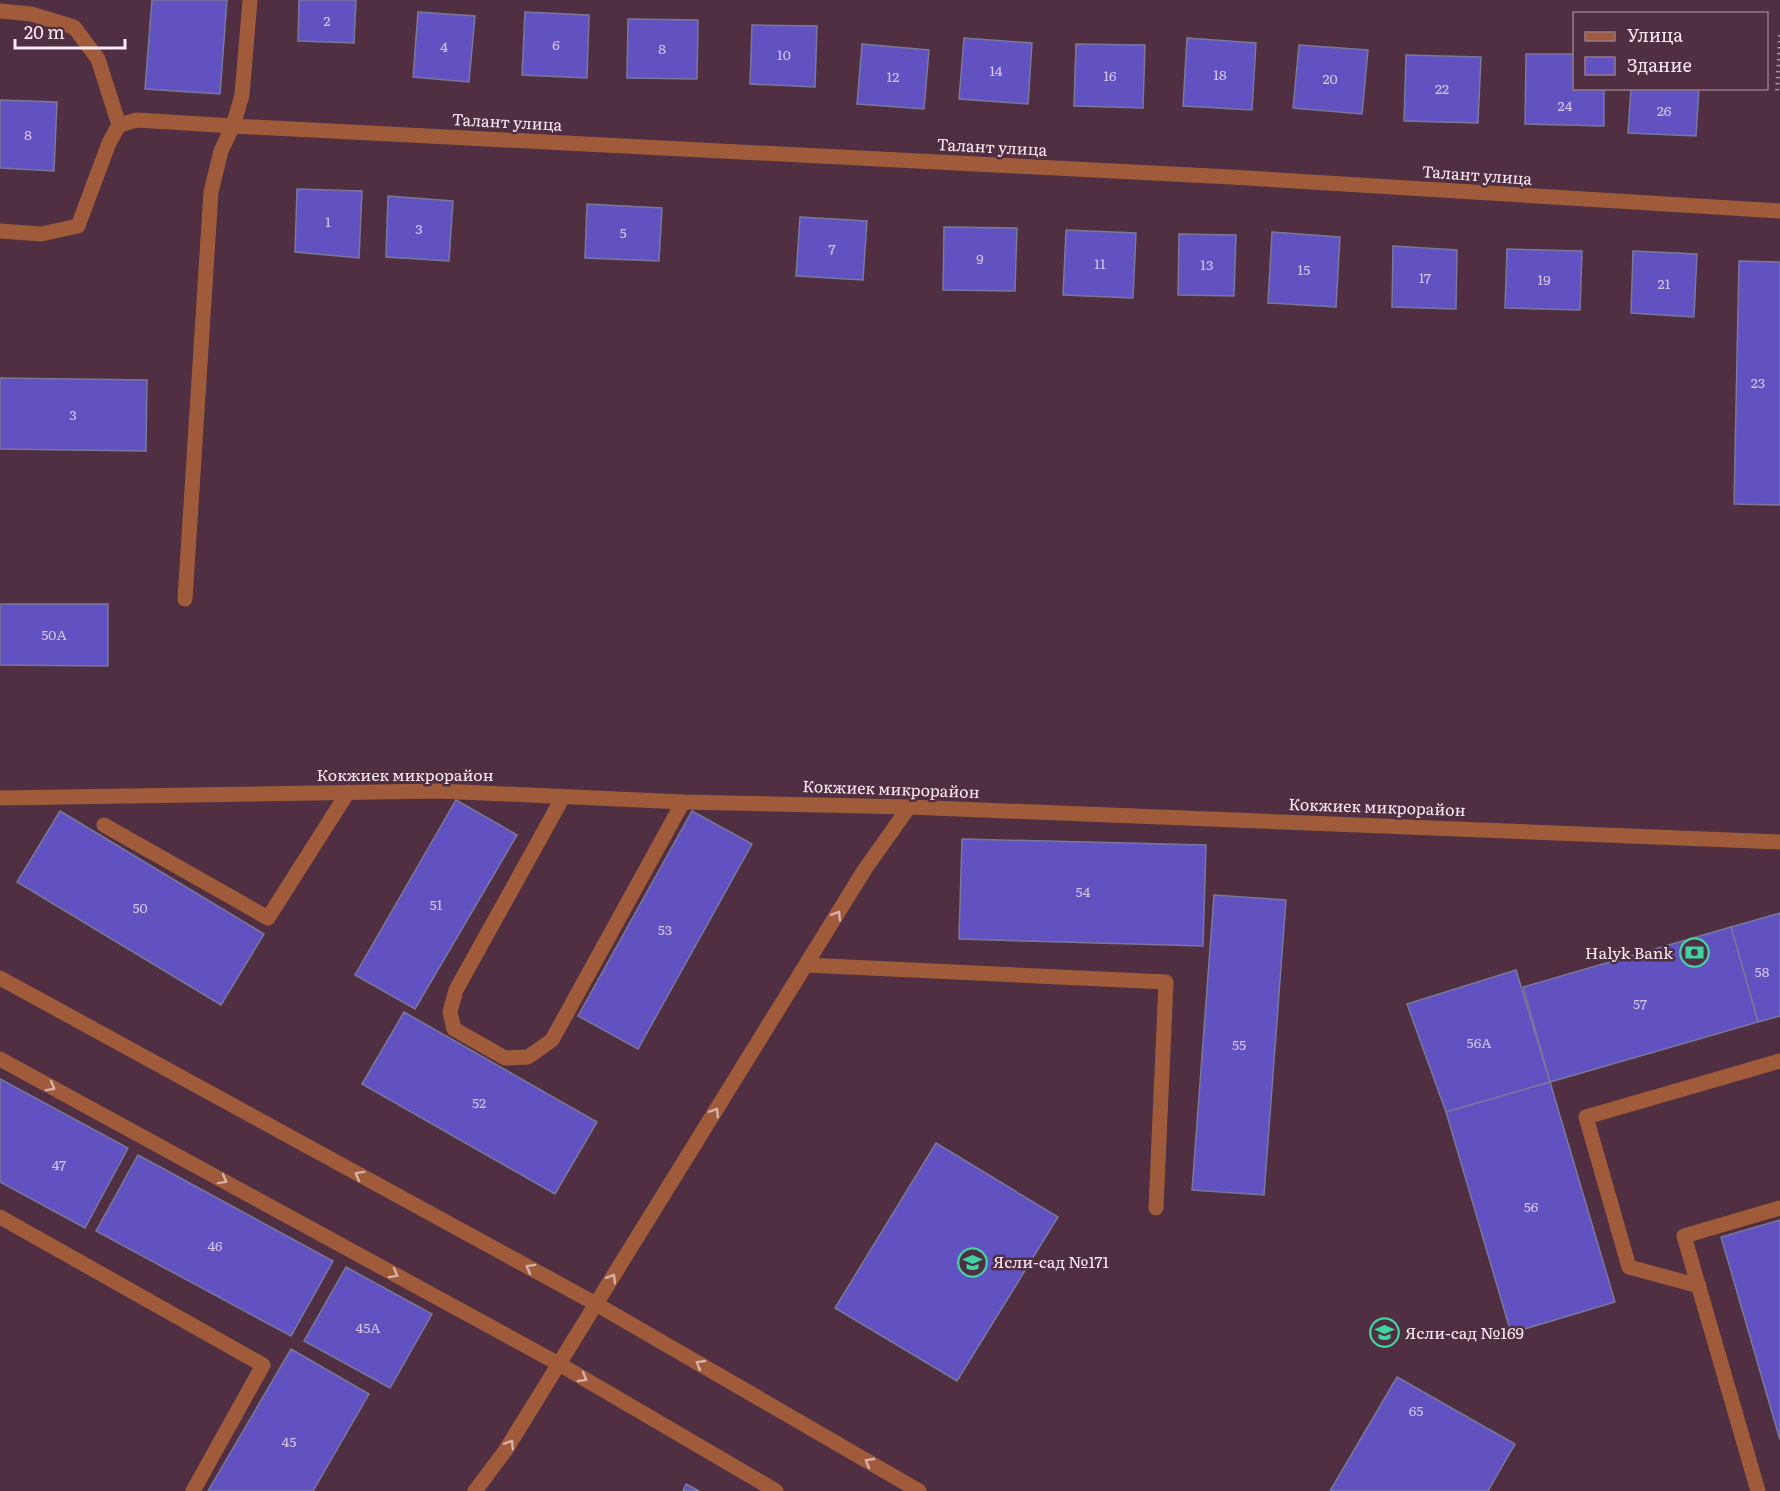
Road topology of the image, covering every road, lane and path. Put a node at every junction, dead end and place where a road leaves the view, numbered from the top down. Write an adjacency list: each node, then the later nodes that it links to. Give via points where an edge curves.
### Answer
1 (250, 0): 6 (street, via 242,95)
2 (0, 11): 5 (street, via 31,14 74,27 98,59)
3 (1780, 35): 4 (path)
4 (1780, 92)
5 (119, 125): 6 (street, Талант улица, via 137,120); 8 (street, via 78,226 41,234)
6 (233, 126): 7 (street, Талант улица, via 1208,176); 9 (street, via 221,152 211,192)
7 (1780, 211)
8 (0, 231)
9 (185, 599)
10 (348, 792): 11 (street, Кокжиек микрорайон, via 439,791); 12 (street, Кокжиек микрорайон); 15 (street, via 268,918)
11 (563, 797): 13 (street, Кокжиек микрорайон); 13 (street, via 456,990 450,1012 454,1029 505,1058 528,1057 552,1040)
12 (0, 798)
13 (683, 802): 14 (street, Кокжиек микрорайон)
14 (909, 807): 16 (street, Кокжиек микрорайон); 17 (street, one-way to 14, via 865,869)
15 (104, 825)
16 (1780, 842)
17 (806, 965): 21 (street, via 1166,982); 25 (street, one-way to 17)
18 (0, 978): 25 (street, one-way to 18)
19 (0, 1059): 26 (street, one-way to 26)
20 (1780, 1061): 24 (street, via 1586,1117 1629,1267)
21 (1156, 1208)
22 (1780, 1208): 24 (street, via 1684,1236)
23 (0, 1217): 27 (street, via 263,1365)
24 (1699, 1286): 31 (street)
25 (596, 1304): 26 (street); 30 (street, one-way to 25)
26 (559, 1364): 28 (street, one-way to 26); 29 (street, one-way to 29)
27 (193, 1491)
28 (475, 1491)
29 (776, 1491)
30 (920, 1491)
31 (1758, 1491)

